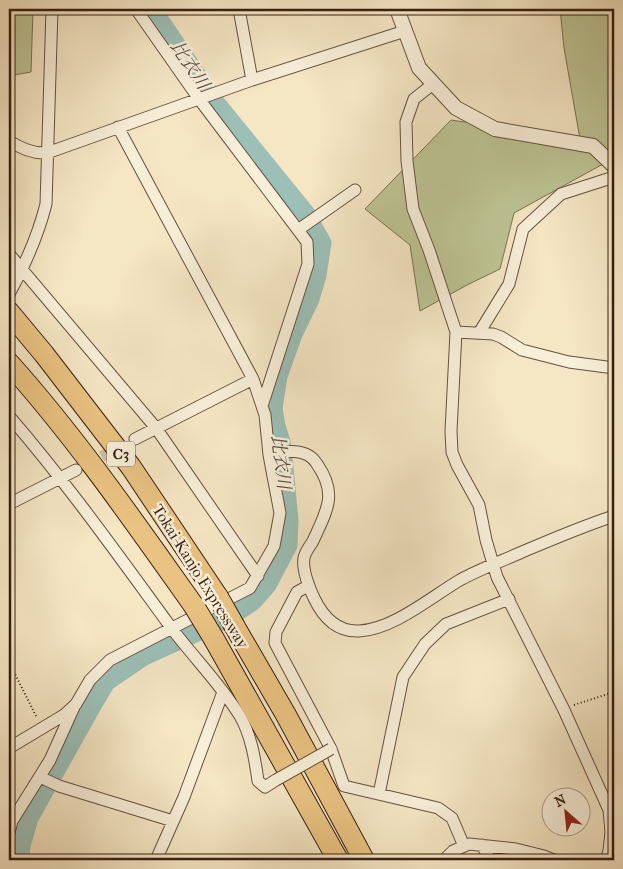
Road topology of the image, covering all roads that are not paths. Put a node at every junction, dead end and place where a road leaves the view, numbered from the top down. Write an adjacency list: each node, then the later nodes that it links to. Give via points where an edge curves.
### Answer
1 (52, 9): 11 (street)
2 (136, 9): 8 (street)
3 (238, 9): 6 (street)
4 (397, 9): 5 (street)
5 (405, 31): 6 (street); 7 (street, via 419,68)
6 (252, 80): 8 (street)
7 (433, 84): 12 (street, via 456,108 495,129 593,146); 20 (street, via 414,99 406,122 407,161 413,209)
8 (199, 98): 9 (street); 15 (street)
9 (118, 127): 11 (street); 24 (street)
10 (9, 141): 11 (street, via 25,150)
11 (47, 153): 17 (street, via 46,204 40,230)
12 (614, 166)
13 (614, 177): 21 (street, via 562,194 523,229 509,284)
14 (355, 190): 15 (street)
15 (298, 230): 25 (street, via 306,242 308,264)
16 (9, 254): 17 (street)
17 (23, 269): 18 (street); 27 (street)
18 (9, 294)
19 (12, 315): 51 (highway, Tokai-Kanjo Expressway / C3, bridge, via 130,467 218,597)
20 (456, 332): 21 (street); 34 (street, via 452,452 479,505)
21 (479, 333): 23 (street, via 500,336 522,350 547,357)
22 (9, 363): 50 (highway, Tokai-Kanjo Expressway / C3, bridge, via 113,493 194,606)
23 (614, 368)
24 (253, 380): 25 (street); 27 (street)
25 (262, 406): 29 (street)
26 (9, 416): 31 (street)
27 (156, 428): 28 (street); 35 (street)
28 (135, 439)
29 (269, 455): 35 (street, via 280,512 274,546); 36 (street, via 295,450 314,459 326,477 329,499 304,558)
30 (76, 470): 31 (street)
31 (60, 479): 32 (street); 38 (street)
32 (9, 504)
33 (614, 516): 34 (street, via 585,525)
34 (493, 565): 36 (street, via 461,580 402,617 360,631 349,631 332,624); 37 (street)
35 (258, 576): 38 (street, via 250,588)
36 (308, 586): 42 (street, via 297,592 274,642)
37 (509, 599): 44 (street, via 446,624 425,644 403,677); 55 (street, via 609,810 611,832)
38 (172, 629): 39 (street); 40 (street, via 110,660 90,680)
39 (223, 692): 42 (street, bridge, via 240,717 254,750 258,781 265,787); 45 (street)
40 (76, 704): 41 (street, via 64,715); 43 (street)
41 (9, 748)
42 (331, 749): 44 (street, via 344,786)
43 (40, 777): 45 (street); 46 (street, via 12,821)
44 (379, 794): 48 (street, via 438,808 452,818)
45 (173, 822): 49 (street)
46 (9, 833)
47 (482, 845): 48 (street); 53 (street); 54 (street, via 516,849)
48 (464, 846): 52 (street)
49 (156, 860)
50 (338, 860)
51 (364, 860)
52 (444, 860)
53 (490, 860)
54 (554, 860)
55 (606, 860)

